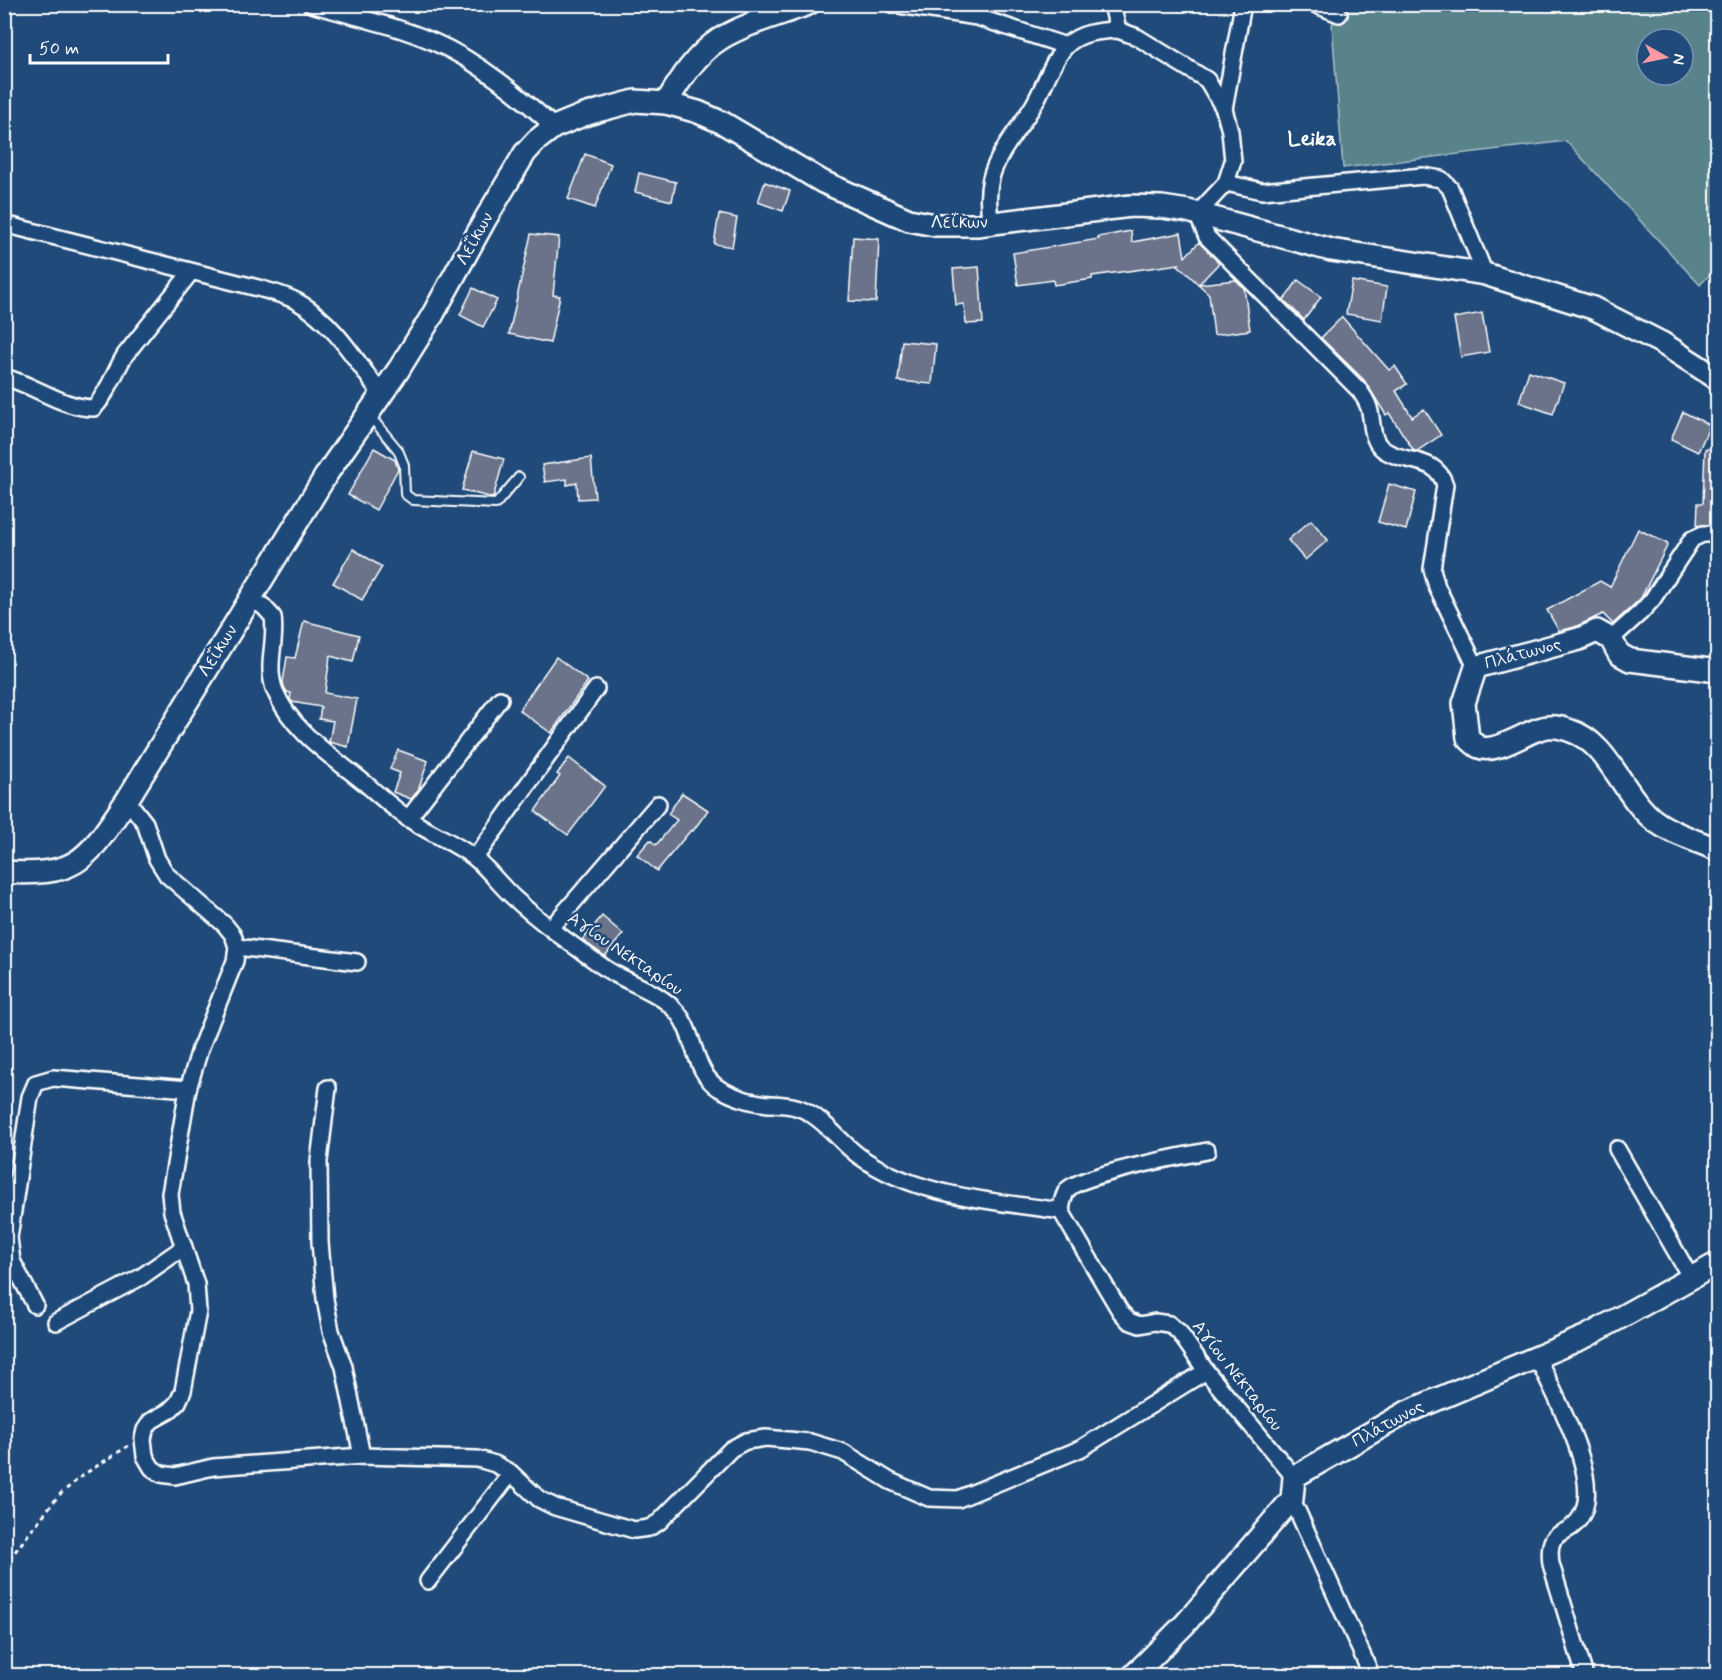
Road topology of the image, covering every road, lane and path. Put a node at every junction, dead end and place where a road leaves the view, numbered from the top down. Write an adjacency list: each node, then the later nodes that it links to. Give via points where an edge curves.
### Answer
1 (311, 4): 12 (street, via 402,30 448,48)
2 (808, 4): 10 (street, via 714,44 690,67)
3 (892, 4): 9 (street, via 977,17)
4 (1113, 4): 8 (street)
5 (1243, 4): 11 (street)
6 (1314, 4): 7 (street)
7 (1339, 14)
8 (1118, 30): 9 (street, via 1096,31); 11 (street, via 1137,37 1207,80)
9 (1066, 46): 15 (street, via 995,169 988,193)
10 (666, 103): 12 (street, Λεΐκων, via 635,101); 15 (street, Λεΐκων, via 713,118 823,182 909,220 949,226)
11 (1224, 109): 13 (street, via 1233,161)
12 (554, 127): 21 (street, Λεΐκων, via 532,144 517,164 432,316)
13 (1226, 183): 14 (street); 18 (street, via 1262,191 1423,176 1441,179 1450,188)
14 (1197, 214): 15 (street, Λεΐκων, via 1131,206); 18 (street, Λεΐκων, via 1331,250); 27 (street, via 1207,237 1360,391 1370,409 1374,436 1382,448 1430,465 1441,473 1445,485 1432,569)
15 (991, 224)
16 (4, 225): 17 (street)
17 (191, 272): 19 (street, via 125,356 103,399 94,408 80,408); 21 (street, via 282,295 305,307 325,322)
18 (1485, 274): 20 (street, Λεΐκων, via 1593,308 1662,343)
19 (4, 377)
20 (1718, 379)
21 (381, 394): 22 (street, Λεΐκων)
22 (368, 413): 23 (lane, via 398,450 404,465 405,494 413,500 496,504); 25 (street, Λεΐκων)
23 (519, 477)
24 (1718, 534): 26 (street, via 1692,538 1652,600)
25 (251, 600): 31 (street, Λεΐκων); 33 (street, Αγίου Νεκταρίου, via 273,617 272,680 292,720)
26 (1611, 639): 27 (street, Πλάτωνος, via 1597,631); 28 (street, via 1619,654 1630,660)
27 (1476, 667): 34 (street, Πλάτωνος, via 1464,703 1468,738 1478,747 1491,749 1541,728 1560,727 1581,734 1653,820 1676,834)
28 (1718, 671)
29 (596, 689): 35 (street)
30 (500, 699): 33 (street)
31 (127, 800): 36 (street, Λεΐκων, via 92,849 76,863 61,870); 38 (street, via 145,823 167,875 225,925)
32 (658, 804): 37 (street)
33 (408, 819): 35 (street, Αγίου Νεκταρίου)
34 (1718, 850)
35 (475, 858): 37 (street, Αγίου Νεκταρίου, via 514,898)
36 (4, 872)
37 (551, 928): 44 (street, Αγίου Νεκταρίου, via 608,970 651,991 674,1009 688,1028 702,1070 717,1087 756,1103 789,1104 805,1110 858,1155 913,1183 972,1198)
38 (237, 947): 39 (street); 41 (street)
39 (357, 962)
40 (328, 1088): 53 (street, via 319,1161 325,1299)
41 (188, 1089): 45 (street, via 170,1194); 48 (street, via 53,1078 36,1083 30,1096 9,1238 12,1261)
42 (1617, 1149): 47 (street)
43 (1207, 1151): 44 (street, via 1076,1184 1065,1193)
44 (1062, 1211): 51 (street, Αγίου Νεκταρίου, via 1124,1316 1140,1325 1169,1324)
45 (184, 1247): 49 (street, via 141,1277); 52 (street, via 196,1284 198,1311 183,1391 174,1407 151,1421)
46 (1718, 1263): 47 (street, Πλάτωνος)
47 (1691, 1278): 50 (street, Πλάτωνος, via 1587,1336)
48 (36, 1305)
49 (56, 1322)
50 (1537, 1357): 55 (street, Πλάτωνος, via 1407,1412); 61 (street, via 1583,1462 1585,1505 1580,1518 1551,1542 1549,1553)
51 (1206, 1371): 54 (street, via 1080,1449 958,1499 929,1498 890,1481 843,1452 810,1442 766,1438 746,1441 731,1449 659,1522 634,1530 555,1507 539,1499); 55 (street, Αγίου Νεκταρίου)
52 (143, 1439): 53 (street, via 152,1468 175,1476 213,1467); 57 (path, via 126,1446 64,1490)
53 (362, 1456): 54 (street, via 478,1459)
54 (511, 1473): 58 (street)
55 (1294, 1477): 56 (street)
56 (1292, 1499): 59 (street, via 1185,1624); 60 (street)
57 (4, 1566)
58 (428, 1581)
59 (1134, 1676)
60 (1372, 1676)
61 (1586, 1676)

